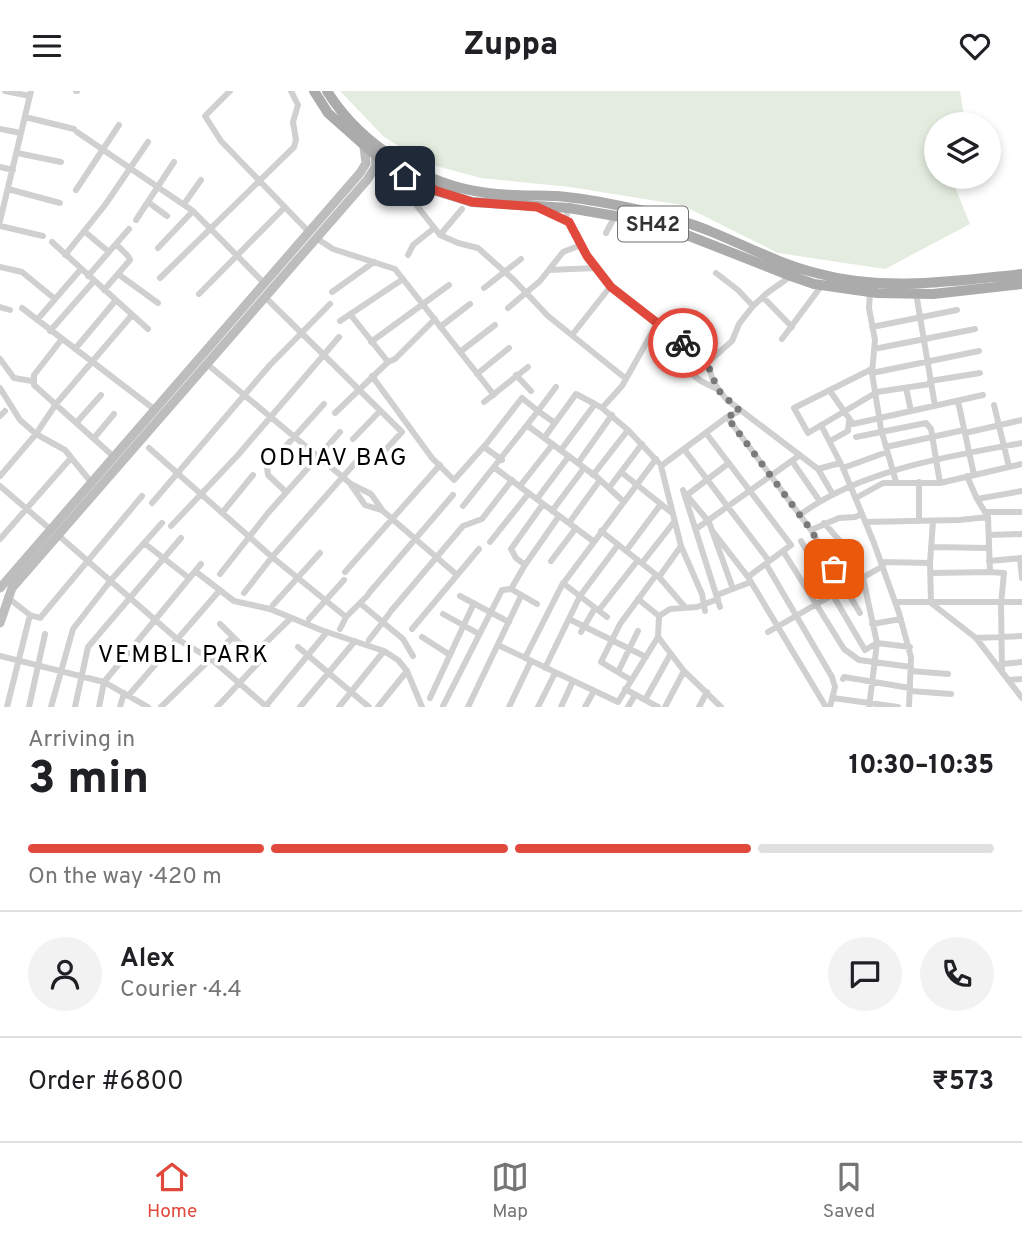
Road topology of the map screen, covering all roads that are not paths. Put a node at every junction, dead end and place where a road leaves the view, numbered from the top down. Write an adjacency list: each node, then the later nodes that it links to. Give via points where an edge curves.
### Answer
1 (5, 91): 6 (street)
2 (230, 91): 24 (street, via 205,116 221,141)
3 (291, 91): 24 (street, via 298,106 293,122 296,144)
4 (314, 91): 12 (main road, SH42, via 328,113)
5 (327, 91): 12 (main road, SH42)
6 (31, 94): 7 (street)
7 (25, 117): 10 (street); 13 (street, via 76,131)
8 (119, 125): 13 (street)
9 (0, 129): 10 (street)
10 (21, 133): 14 (street)
11 (148, 142): 19 (street)
12 (367, 143): 15 (main road, SH42); 47 (main road, via 364,168); 67 (main road, SH42, via 423,174 458,187 488,194 559,197 677,219 817,274 932,283)
13 (104, 149): 19 (street); 27 (street)
14 (17, 153): 16 (street); 21 (street)
15 (376, 158): 20 (main road, SH42); 22 (main road)
16 (61, 162)
17 (174, 162): 25 (street)
18 (0, 167): 21 (street)
19 (131, 167): 25 (street); 45 (street)
20 (391, 169): 22 (main road); 33 (main road, SH42, via 464,199)
21 (13, 170): 26 (street)
22 (372, 173): 47 (main road)
23 (201, 180): 31 (street)
24 (260, 180): 32 (street); 42 (street)
25 (159, 186): 30 (street); 31 (street)
26 (8, 189): 29 (street); 41 (street)
27 (76, 190)
28 (406, 192): 44 (street)
29 (60, 202)
30 (148, 202): 37 (street); 39 (street)
31 (184, 204): 36 (street)
32 (285, 207): 47 (street); 56 (street)
33 (537, 207): 34 (main road, SH42); 40 (street)
34 (569, 208): 38 (main road, SH42); 40 (street)
35 (462, 209): 48 (street)
36 (193, 211): 42 (street); 53 (street)
37 (167, 216)
38 (615, 216): 46 (street); 68 (main road, SH42, via 674,230)
39 (136, 220)
40 (569, 222): 52 (street)
41 (0, 224): 49 (street)
42 (211, 228): 56 (street); 69 (street)
43 (128, 229): 51 (street)
44 (433, 229): 48 (street); 57 (street)
45 (84, 231): 54 (street); 55 (street)
46 (607, 233)
47 (312, 234): 59 (street, via 333,249); 72 (main road); 83 (main road)
48 (440, 235): 64 (street, via 478,248)
49 (43, 236)
50 (52, 242): 55 (street)
51 (116, 244): 54 (street); 66 (street, via 130,258)
52 (581, 245): 61 (street); 63 (street, via 563,252)
53 (158, 248)
54 (109, 253): 70 (street)
55 (65, 255): 62 (street)
56 (237, 255): 72 (street); 82 (street)
57 (408, 255)
58 (521, 259): 64 (street)
59 (373, 262): 71 (street, via 395,269); 79 (street)
60 (0, 267): 85 (street, via 22,272)
61 (596, 268): 63 (street); 76 (street)
62 (81, 269): 70 (street); 85 (street)
63 (550, 270): 80 (street)
64 (505, 271): 77 (street); 80 (street)
65 (716, 273): 92 (street)
66 (118, 274): 78 (street); 88 (street)
67 (1022, 274)
68 (791, 276): 75 (main road, SH42); 84 (street)
69 (160, 278)
70 (91, 279): 78 (street); 111 (street)
71 (403, 279): 90 (street); 98 (street)
72 (264, 283): 161 (main road)
73 (1022, 284): 81 (main road, SH42, via 952,293)
74 (449, 285): 90 (street)
75 (822, 285): 81 (main road, SH42); 107 (street)
76 (611, 287): 104 (street); 113 (street)
77 (484, 288)
78 (104, 290): 87 (street)
79 (332, 292)
80 (526, 292): 95 (street); 113 (street)
81 (870, 292): 108 (street)
82 (199, 294)
83 (265, 297): 112 (street); 131 (main road)
84 (762, 297): 92 (street); 107 (street)
85 (55, 299): 102 (street)
86 (917, 299): 100 (street)
87 (116, 300): 99 (street); 120 (street)
88 (158, 303)
89 (330, 304): 112 (street)
90 (423, 304): 101 (street); 118 (street)
91 (470, 304): 106 (street)
92 (753, 306): 130 (street, via 738,324 732,341)
93 (0, 307): 96 (street)
94 (22, 308): 102 (street)
95 (508, 308)
96 (10, 310)
97 (957, 310): 100 (street)
98 (350, 314): 103 (street); 118 (street)
99 (132, 315): 109 (street); 129 (street)
100 (919, 317): 108 (street); 115 (street)
101 (435, 319): 106 (street); 128 (street)
102 (37, 320): 111 (street)
103 (340, 321)
104 (658, 322): 130 (street); 138 (street)
105 (495, 325): 123 (street)
106 (440, 327): 123 (street)
107 (792, 327): 117 (street)
108 (872, 327): 121 (street)
109 (148, 329)
110 (975, 330): 115 (street)
111 (50, 331): 116 (street)
112 (301, 332): 124 (street); 150 (street)
113 (572, 335): 138 (street)
114 (339, 337): 124 (street)
115 (922, 338): 121 (street); 127 (street)
116 (62, 339): 120 (street); 139 (street)
117 (782, 339)
118 (371, 342): 128 (street)
119 (509, 348): 135 (street)
120 (75, 349): 129 (street)
121 (874, 349): 133 (street)
122 (979, 351): 127 (street)
123 (460, 352): 135 (street)
124 (323, 354): 144 (street); 170 (street)
125 (670, 358): 145 (street)
126 (0, 359): 139 (street, via 11,376)
127 (928, 361): 133 (street); 140 (street)
128 (388, 362): 136 (street)
129 (91, 363): 155 (street); 161 (street)
130 (707, 363): 145 (street)
131 (206, 364): 150 (street); 287 (main road)
132 (528, 367): 137 (street)
133 (872, 371): 147 (street); 148 (street)
134 (980, 373): 140 (street)
135 (477, 374): 151 (street)
136 (372, 376): 144 (street); 217 (street)
137 (516, 376): 146 (street); 151 (street)
138 (625, 378): 160 (street)
139 (32, 381): 155 (street)
140 (930, 383): 143 (street); 159 (street)
141 (556, 387): 163 (street)
142 (0, 388): 185 (street, via 19,420)
143 (906, 388): 148 (street); 165 (street)
144 (357, 390): 162 (street); 167 (street)
145 (718, 390): 164 (street)
146 (531, 391)
147 (830, 391): 166 (street); 177 (street, via 794,408 808,433)
148 (877, 392): 166 (street); 172 (street)
149 (101, 395): 175 (street)
150 (244, 395): 170 (street); 226 (street)
151 (494, 395): 154 (street)
152 (983, 395): 153 (street)
153 (958, 401): 159 (street); 183 (street)
154 (484, 402)
155 (56, 404): 175 (street); 185 (street)
156 (324, 404): 186 (street)
157 (595, 404): 160 (street); 176 (street, via 576,394); 200 (street)
158 (994, 405): 179 (street)
159 (935, 406): 165 (street)
160 (602, 408): 169 (street)
161 (154, 409): 205 (main road)
162 (380, 411): 191 (street); 209 (street, via 402,432)
163 (538, 411): 176 (street); 178 (street); 197 (street, via 522,398)
164 (740, 411): 171 (street); 204 (street)
165 (911, 411): 172 (street)
166 (843, 412): 174 (street); 177 (street)
167 (335, 413)
168 (114, 414): 189 (street)
169 (612, 415): 180 (street); 214 (street)
170 (270, 416): 186 (street); 251 (street)
171 (727, 417): 184 (street); 231 (street)
172 (880, 418): 174 (street); 182 (street)
173 (1022, 420): 179 (street)
174 (849, 421): 192 (street, via 848,431)
175 (77, 422): 189 (street)
176 (555, 423): 190 (street)
177 (821, 425): 192 (street)
178 (528, 426): 190 (street); 211 (street)
179 (999, 426): 183 (street); 196 (street)
180 (628, 431): 195 (street); 228 (street)
181 (340, 432): 207 (street)
182 (882, 432): 187 (street); 188 (street, via 926,423); 201 (street)
183 (964, 432): 188 (street); 202 (street)
184 (706, 433): 199 (street); 215 (street)
185 (36, 434): 208 (street); 230 (street)
186 (295, 437): 207 (street); 248 (street, via 267,471)
187 (856, 437)
188 (932, 437): 201 (street); 213 (street)
189 (93, 438): 205 (street)
190 (544, 438): 194 (street)
191 (353, 439)
192 (830, 441): 218 (street)
193 (1022, 443): 196 (street)
194 (553, 444): 200 (street); 244 (street)
195 (642, 444): 210 (street); 224 (street)
196 (1004, 446): 202 (street); 220 (street)
197 (484, 447): 211 (street); 217 (street, via 454,480)
198 (149, 448): 226 (street)
199 (684, 449): 219 (street); 233 (street)
200 (561, 450): 206 (street)
201 (887, 450): 218 (street); 225 (street)
202 (969, 453): 213 (street); 229 (street)
203 (363, 454): 232 (street)
204 (800, 455): 212 (street); 223 (street)
205 (113, 456): 236 (main road)
206 (569, 456): 214 (street); 258 (street)
207 (317, 457): 232 (street); 248 (street)
208 (71, 458): 236 (street); 264 (street)
209 (378, 458)
210 (656, 459): 219 (street); 241 (street)
211 (502, 460): 221 (street)
212 (792, 461): 231 (street); 257 (street)
213 (936, 461): 225 (street); 239 (street)
214 (578, 463): 222 (street)
215 (729, 463): 233 (street); 246 (street)
216 (1022, 464): 220 (street)
217 (440, 465): 274 (street)
218 (842, 465): 223 (street); 242 (street)
219 (661, 466): 269 (street)
220 (1009, 467): 229 (street)
221 (495, 468): 234 (street); 262 (street)
222 (584, 468): 228 (street); 266 (street)
223 (818, 470): 250 (street)
224 (621, 472): 241 (street); 245 (street)
225 (893, 472): 237 (street); 242 (street)
226 (178, 473): 251 (street); 260 (street)
227 (253, 475): 268 (street)
228 (593, 475): 235 (street)
229 (970, 475): 239 (street); 256 (street)
230 (0, 476)
231 (771, 476): 246 (street); 270 (street)
232 (342, 477): 240 (street); 307 (street)
233 (707, 479): 253 (street); 263 (street)
234 (512, 480): 244 (street); 308 (street, via 482,519 463,526)
235 (600, 480): 245 (street); 280 (street)
236 (91, 482): 287 (main road)
237 (896, 482): 238 (street); 255 (street, via 878,484)
238 (919, 482): 239 (street); 276 (street)
239 (940, 482)
240 (351, 484): 265 (street, via 371,494); 265 (street, via 365,505)
241 (637, 485): 259 (street); 261 (street)
242 (850, 485): 250 (street); 255 (street)
243 (0, 486): 264 (street)
244 (520, 487): 249 (street)
245 (608, 488): 259 (street)
246 (750, 491): 263 (street); 305 (street, via 791,545)
247 (1022, 491): 256 (street)
248 (286, 492): 291 (street)
249 (528, 493): 258 (street); 297 (street)
250 (832, 493): 257 (street)
251 (200, 495): 268 (street); 282 (street)
252 (453, 495): 293 (street)
253 (687, 495): 278 (street); 284 (street, via 682,490)
254 (142, 496): 311 (street)
255 (856, 498): 273 (street)
256 (977, 499): 271 (street)
257 (819, 500): 270 (street)
258 (540, 502): 266 (street); 319 (street, via 512,549)
259 (624, 502): 286 (street)
260 (152, 503)
261 (662, 505): 269 (street); 304 (street)
262 (463, 506)
263 (727, 507): 278 (street); 315 (street)
264 (25, 508): 287 (street); 294 (street)
265 (383, 511): 274 (street)
266 (552, 511): 272 (street)
267 (1022, 512): 271 (street)
268 (222, 513): 291 (street)
269 (672, 513): 275 (street)
270 (800, 515): 285 (street)
271 (987, 515): 277 (street); 290 (street)
272 (559, 516): 280 (street); 319 (street)
273 (864, 518): 276 (street); 281 (street, via 839,517); 318 (street)
274 (392, 519): 293 (street); 348 (street)
275 (674, 521): 300 (street); 313 (street)
276 (919, 521): 277 (street)
277 (933, 521): 301 (street)
278 (709, 522): 284 (street); 288 (street)
279 (162, 523): 298 (street)
280 (569, 523): 283 (street)
281 (824, 523): 285 (street); 329 (street, via 848,550)
282 (171, 526)
283 (576, 529): 295 (street); 312 (street)
284 (696, 529): 345 (street)
285 (811, 530): 335 (street)
286 (601, 531): 295 (street); 299 (street)
287 (54, 532): 311 (street); 334 (main road); 344 (main road)
288 (714, 533): 332 (street); 337 (street)
289 (1022, 534): 290 (street)
290 (989, 535): 302 (street)
291 (248, 537): 307 (street); 324 (street)
292 (181, 538): 310 (street)
293 (414, 538): 308 (street); 353 (street)
294 (0, 539)
295 (593, 541): 333 (street)
296 (801, 541): 340 (street)
297 (490, 542)
298 (144, 543): 310 (street); 331 (street)
299 (618, 545): 304 (street); 343 (street)
300 (681, 546): 327 (street); 360 (street)
301 (931, 547): 302 (street); 316 (street)
302 (989, 548): 314 (street)
303 (479, 549): 325 (street)
304 (626, 551): 313 (street)
305 (783, 551): 315 (street); 357 (street)
306 (320, 553): 330 (street)
307 (272, 557): 330 (street); 339 (street)
308 (436, 557): 325 (street); 375 (street)
309 (1021, 558): 314 (street); 326 (street)
310 (164, 559): 328 (street); 346 (street)
311 (88, 561): 331 (street); 365 (street, via 44,615)
312 (551, 561)
313 (640, 561): 327 (street); 361 (street)
314 (989, 561): 321 (street)
315 (768, 563): 332 (street); 366 (street)
316 (930, 563): 318 (street); 322 (street)
317 (201, 564): 320 (street)
318 (882, 564): 329 (street); 349 (street)
319 (525, 565): 336 (street)
320 (195, 571): 328 (street); 338 (street)
321 (990, 572): 322 (street); 323 (street)
322 (931, 573): 352 (street)
323 (1004, 573): 326 (street); 355 (street)
324 (220, 574)
325 (457, 575): 396 (street)
326 (1021, 575)
327 (658, 576): 347 (street); 358 (street)
328 (189, 578): 374 (street)
329 (863, 578): 335 (street); 379 (street)
330 (298, 579): 348 (street); 356 (street)
331 (111, 580): 346 (street); 424 (street, via 73,629)
332 (749, 580): 337 (street); 381 (street)
333 (563, 583): 343 (street); 414 (street)
334 (0, 588)
335 (846, 588): 340 (street); 363 (street)
336 (511, 589): 342 (street); 362 (street, via 502,590)
337 (733, 589): 345 (street)
338 (220, 590): 370 (street, via 234,601 270,608); 395 (street)
339 (244, 593)
340 (833, 595): 357 (street); 400 (street, via 865,650)
341 (460, 596): 351 (street)
342 (521, 596): 354 (street); 376 (street)
343 (580, 596): 361 (street); 372 (street)
344 (7, 597): 365 (street); 377 (main road)
345 (717, 597): 359 (street); 360 (street)
346 (130, 599): 374 (street); 430 (street, via 88,647)
347 (638, 599): 367 (street); 398 (street)
348 (326, 601): 368 (street); 371 (street)
349 (895, 602): 352 (street); 373 (street)
350 (1022, 602): 355 (street)
351 (474, 603): 362 (street); 380 (street)
352 (931, 603): 355 (street); 394 (street)
353 (361, 604): 368 (street); 375 (street)
354 (537, 604)
355 (1001, 604): 393 (street)
356 (273, 605)
357 (816, 605): 366 (street); 416 (street, via 844,649 859,660)
358 (685, 607): 360 (street); 367 (street)
359 (720, 607)
360 (705, 608)
361 (597, 609): 369 (street); 383 (street)
362 (490, 612): 376 (street); 387 (street)
363 (860, 613)
364 (443, 614): 380 (street)
365 (30, 615): 415 (street)
366 (798, 615): 381 (street); 449 (street, via 832,677)
367 (659, 616): 392 (street)
368 (346, 617): 382 (street)
369 (607, 617)
370 (291, 618): 385 (street); 406 (street)
371 (309, 619)
372 (569, 619): 383 (street); 420 (street)
373 (901, 619): 379 (street); 403 (street)
374 (155, 620): 395 (street); 436 (street)
375 (382, 622): 396 (street); 397 (street)
376 (509, 622): 401 (street)
377 (0, 623)
378 (220, 624): 390 (street)
379 (872, 624): 400 (street)
380 (463, 626): 387 (street); 408 (street)
381 (777, 627): 386 (street); 479 (street)
382 (340, 629)
383 (583, 630): 398 (street)
384 (638, 631): 404 (street)
385 (327, 632): 399 (street); 407 (street)
386 (768, 632)
387 (479, 633): 455 (street)
388 (45, 634): 419 (street)
389 (1022, 636): 393 (street)
390 (233, 637): 406 (street); 413 (street)
391 (422, 637): 408 (street)
392 (658, 637): 409 (street); 412 (street)
393 (1002, 637): 394 (street); 418 (street)
394 (976, 638): 426 (street)
395 (177, 639): 413 (street); 446 (street)
396 (402, 639): 411 (street)
397 (369, 640)
398 (612, 640): 404 (street); 425 (street, via 601,663)
399 (355, 641): 405 (street); 427 (street)
400 (877, 643): 403 (street); 416 (street)
401 (498, 645): 414 (street); 470 (street)
402 (298, 647): 407 (street)
403 (910, 647): 421 (street)
404 (630, 648): 412 (street); 425 (street)
405 (384, 651): 422 (street); 443 (street)
406 (253, 655): 437 (street, via 259,664)
407 (307, 655): 427 (street); 465 (street)
408 (450, 655): 448 (street)
409 (670, 655): 423 (street); 451 (street)
410 (0, 656): 415 (street)
411 (413, 656)
412 (646, 657): 433 (street)
413 (211, 659): 437 (street); 463 (street)
414 (528, 660): 420 (street); 471 (street)
415 (17, 661): 419 (street); 457 (street)
416 (876, 662): 421 (street); 438 (street)
417 (1022, 662): 418 (street)
418 (1002, 664): 426 (street)
419 (38, 666): 424 (street); 458 (street)
420 (545, 668): 428 (street)
421 (911, 669): 429 (street); 440 (street)
422 (407, 671): 441 (street); 469 (street)
423 (684, 671): 444 (street); 476 (street)
424 (60, 672): 430 (street); 459 (street)
425 (618, 672): 433 (street)
426 (1002, 672): 434 (street)
427 (328, 673): 443 (street); 466 (street)
428 (555, 673): 435 (street); 472 (street)
429 (947, 674)
430 (82, 677): 436 (street); 460 (street)
431 (843, 679): 438 (street)
432 (1022, 679): 434 (street)
433 (631, 680): 439 (street)
434 (1008, 680): 450 (street)
435 (573, 681): 442 (street); 473 (street)
436 (104, 682): 446 (street); 461 (street)
437 (239, 683): 464 (street); 465 (street)
438 (871, 683): 440 (street); 452 (street)
439 (625, 689): 442 (street, via 618,702); 447 (street)
440 (910, 690): 445 (street); 481 (street)
441 (417, 691): 448 (street); 454 (street)
442 (594, 691): 474 (street)
443 (351, 692): 467 (street); 468 (street)
444 (707, 692): 477 (street); 478 (street)
445 (951, 694)
446 (126, 695): 453 (street); 462 (street)
447 (635, 695): 451 (street); 475 (street)
448 (430, 698): 455 (street)
449 (833, 698): 452 (street); 479 (street)
450 (1022, 698)
451 (645, 700): 456 (street)
452 (869, 705): 480 (street)
453 (144, 706)
454 (421, 706)
455 (444, 706)
456 (654, 706)
457 (7, 707)
458 (29, 707)
459 (51, 707)
460 (75, 707)
461 (99, 707)
462 (120, 707)
463 (161, 707)
464 (217, 707)
465 (266, 707)
466 (300, 707)
467 (339, 707)
468 (369, 707)
469 (378, 707)
470 (468, 707)
471 (509, 707)
472 (538, 707)
473 (561, 707)
474 (585, 707)
475 (628, 707)
476 (665, 707)
477 (699, 707)
478 (721, 707)
479 (828, 707)
480 (898, 707)
481 (909, 707)

